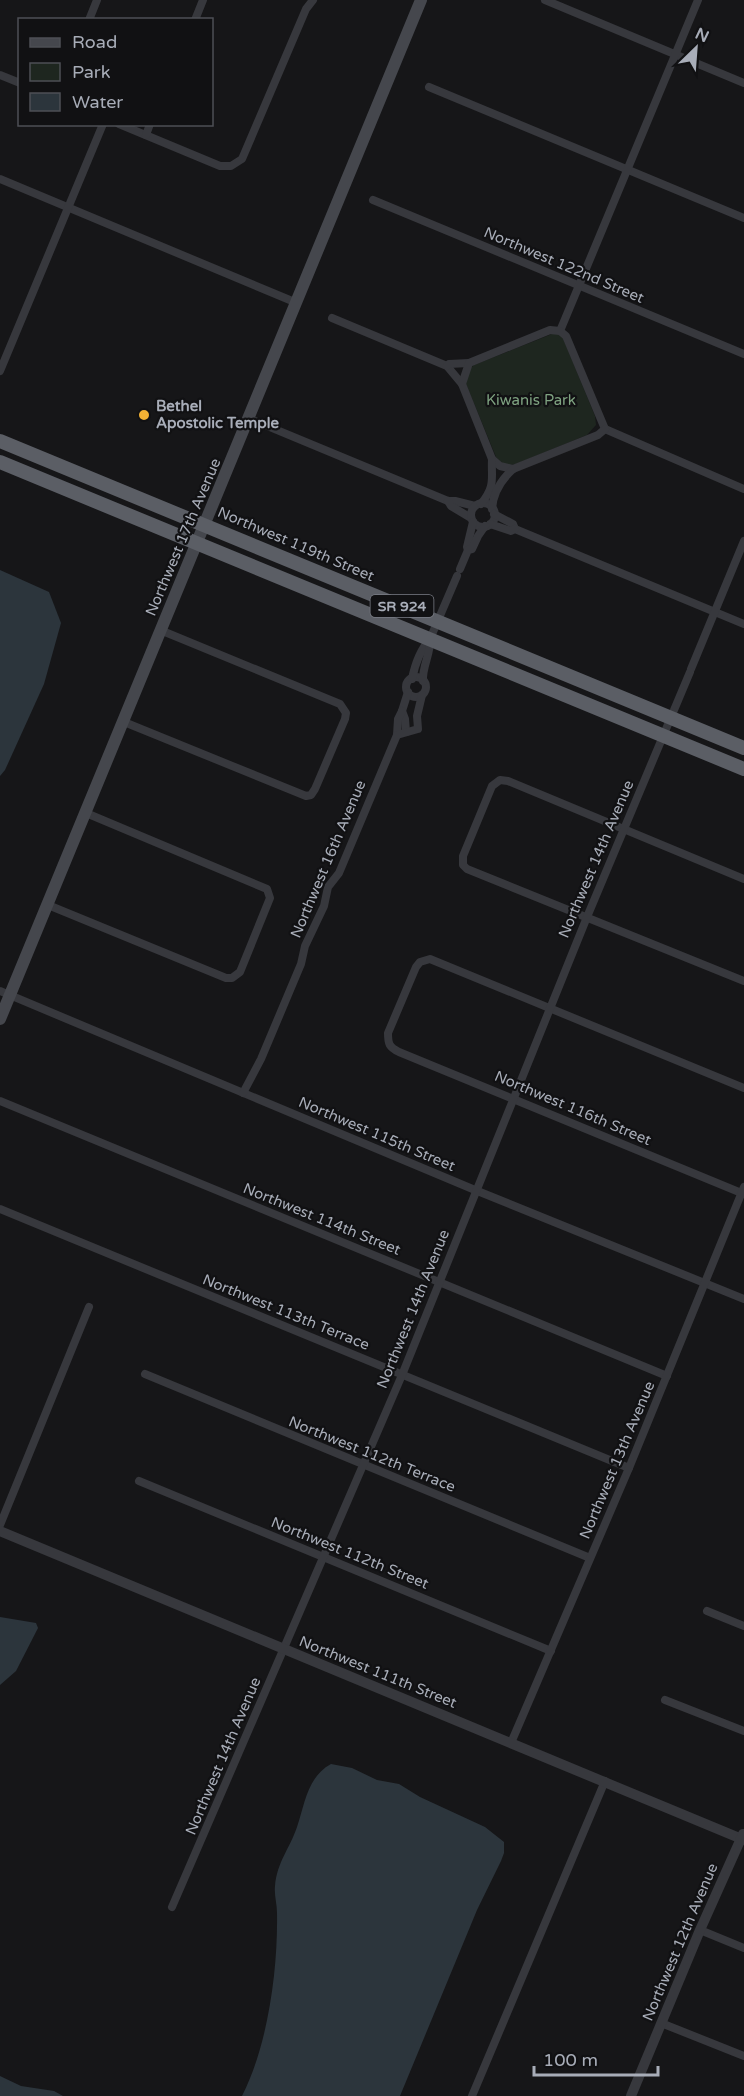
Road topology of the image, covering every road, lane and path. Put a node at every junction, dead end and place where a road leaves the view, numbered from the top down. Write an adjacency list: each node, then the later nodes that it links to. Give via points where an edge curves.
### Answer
1 (97, 0): 7 (street)
2 (203, 0): 8 (street)
3 (313, 0): 17 (street, via 242,159 231,166 219,166)
4 (421, 0): 24 (main road, Northwest 17th Avenue)
5 (545, 0): 9 (street)
6 (698, 0): 9 (street)
7 (90, 18)
8 (196, 18)
9 (675, 54): 12 (street); 18 (street)
10 (0, 75): 11 (street)
11 (18, 82)
12 (744, 83)
13 (429, 87): 18 (street)
14 (102, 126): 21 (street)
15 (124, 126): 17 (street)
16 (149, 126): 17 (street)
17 (146, 135)
18 (627, 170): 22 (street); 23 (street)
19 (0, 179): 21 (street)
20 (373, 200): 23 (street, Northwest 122nd Street)
21 (69, 207): 24 (street); 30 (street)
22 (744, 218)
23 (579, 286): 26 (street); 27 (street, Northwest 122nd Street)
24 (297, 303): 32 (main road, Northwest 17th Avenue)
25 (332, 318): 29 (street)
26 (560, 331): 28 (street, via 550,330); 33 (street, via 566,336)
27 (744, 354)
28 (469, 363): 29 (street); 31 (street)
29 (447, 366): 31 (street)
30 (0, 371)
31 (462, 384): 35 (street)
32 (248, 418): 39 (street); 43 (main road, Northwest 17th Avenue)
33 (605, 429): 37 (street); 38 (street)
34 (0, 441): 43 (highway, Northwest 119th Street / SR 924)
35 (492, 459): 37 (street); 40 (street, via 493,481)
36 (0, 462): 47 (highway, SR 924)
37 (513, 469): 41 (street, via 493,497)
38 (744, 489)
39 (448, 501): 40 (street); 42 (street)
40 (478, 505): 41 (street, via 488,505); 42 (street, via 472,511)
41 (493, 511): 44 (street, via 494,518); 45 (street)
42 (472, 520): 44 (street, via 479,526); 48 (street)
43 (203, 524): 47 (main road, Northwest 17th Avenue); 50 (highway, Northwest 119th Street / SR 924)
44 (488, 525): 45 (street); 48 (street)
45 (515, 529): 49 (street)
46 (744, 541): 49 (street, Northwest 14th Avenue)
47 (196, 542): 52 (main road, Northwest 17th Avenue); 53 (highway, SR 924)
48 (468, 550): 50 (street, Northwest 16th Avenue)
49 (715, 612): 51 (street); 60 (street, Northwest 14th Avenue)
50 (437, 621): 53 (street, Northwest 16th Avenue); 60 (highway, Northwest 119th Street / SR 924)
51 (744, 624)
52 (160, 630): 61 (main road, Northwest 17th Avenue); 61 (street, via 340,704 345,719 311,795 299,794)
53 (430, 639): 54 (street, Northwest 16th Avenue, via 423,646); 55 (street, Northwest 16th Avenue); 63 (highway, SR 924)
54 (412, 679): 55 (street); 56 (street, Northwest 16th Avenue)
55 (423, 681): 57 (street, Northwest 16th Avenue, via 426,686)
56 (408, 692): 57 (street, via 416,697); 58 (street, Northwest 16th Avenue)
57 (422, 695): 59 (street, Northwest 16th Avenue)
58 (403, 713): 59 (street); 62 (street, Northwest 16th Avenue, via 398,719)
59 (417, 716): 62 (street, Northwest 16th Avenue, via 418,729)
60 (670, 718): 63 (street, Northwest 14th Avenue); 64 (highway, Northwest 119th Street / SR 924)
61 (124, 722): 66 (main road, Northwest 17th Avenue)
62 (401, 733): 76 (street, Northwest 16th Avenue, via 339,873 328,887 301,964)
63 (662, 735): 65 (highway, SR 924); 67 (street, Northwest 14th Avenue)
64 (744, 748)
65 (744, 769)
66 (86, 813): 69 (main road, Northwest 17th Avenue); 69 (street, via 263,886 270,898 240,972 226,978)
67 (624, 830): 68 (street); 70 (street, Northwest 14th Avenue); 70 (street, via 508,781 500,780 492,786 463,856 463,865)
68 (744, 879)
69 (48, 905): 72 (main road, Northwest 17th Avenue)
70 (586, 917): 71 (street); 73 (street, Northwest 14th Avenue)
71 (744, 981)
72 (5, 993): 74 (main road, Northwest 17th Avenue); 76 (street, Northwest 115th Street)
73 (550, 1007): 75 (street); 77 (street, Northwest 14th Avenue); 77 (street, Northwest 116th Street, via 425,959 416,967 388,1033 391,1048)
74 (0, 1019)
75 (744, 1088)
76 (243, 1094): 79 (street, Northwest 115th Street)
77 (513, 1097): 79 (street, Northwest 14th Avenue); 80 (street, Northwest 116th Street)
78 (0, 1101): 82 (street, Northwest 114th Street)
79 (475, 1190): 82 (street, Northwest 14th Avenue); 83 (street, Northwest 115th Street)
80 (743, 1192): 83 (street, Northwest 13th Avenue)
81 (0, 1209): 87 (street, Northwest 113th Terrace)
82 (439, 1282): 87 (street, Northwest 14th Avenue); 88 (street, Northwest 114th Street)
83 (705, 1284): 84 (street, Northwest 115th Street); 88 (street, Northwest 13th Avenue)
84 (744, 1299)
85 (89, 1307): 92 (street)
86 (145, 1374): 89 (street, Northwest 112th Terrace)
87 (402, 1374): 89 (street, Northwest 14th Avenue); 90 (street, Northwest 113th Terrace)
88 (667, 1376): 90 (street, Northwest 13th Avenue)
89 (363, 1466): 94 (street, Northwest 14th Avenue); 95 (street, Northwest 112th Terrace)
90 (629, 1468): 95 (street, Northwest 13th Avenue)
91 (139, 1481): 94 (street, Northwest 112th Street)
92 (0, 1525)
93 (0, 1531): 98 (street, Northwest 111th Street)
94 (323, 1556): 98 (street, Northwest 14th Avenue); 99 (street, Northwest 112th Street)
95 (590, 1558): 99 (street, Northwest 13th Avenue)
96 (707, 1611): 97 (street)
97 (744, 1626)
98 (283, 1649): 102 (street, Northwest 111th Street); 105 (street, Northwest 14th Avenue)
99 (551, 1651): 102 (street, Northwest 13th Avenue)
100 (665, 1700): 101 (street)
101 (744, 1731)
102 (511, 1743): 103 (street, Northwest 111th Street)
103 (605, 1781): 104 (street, Northwest 111th Street); 110 (street)
104 (743, 1837): 106 (street, Northwest 12th Avenue)
105 (172, 1907)
106 (700, 1930): 107 (street); 108 (street, Northwest 12th Avenue)
107 (744, 1948)
108 (661, 2023): 109 (street); 111 (street, Northwest 12th Avenue)
109 (744, 2056)
110 (472, 2096)
111 (632, 2096)

